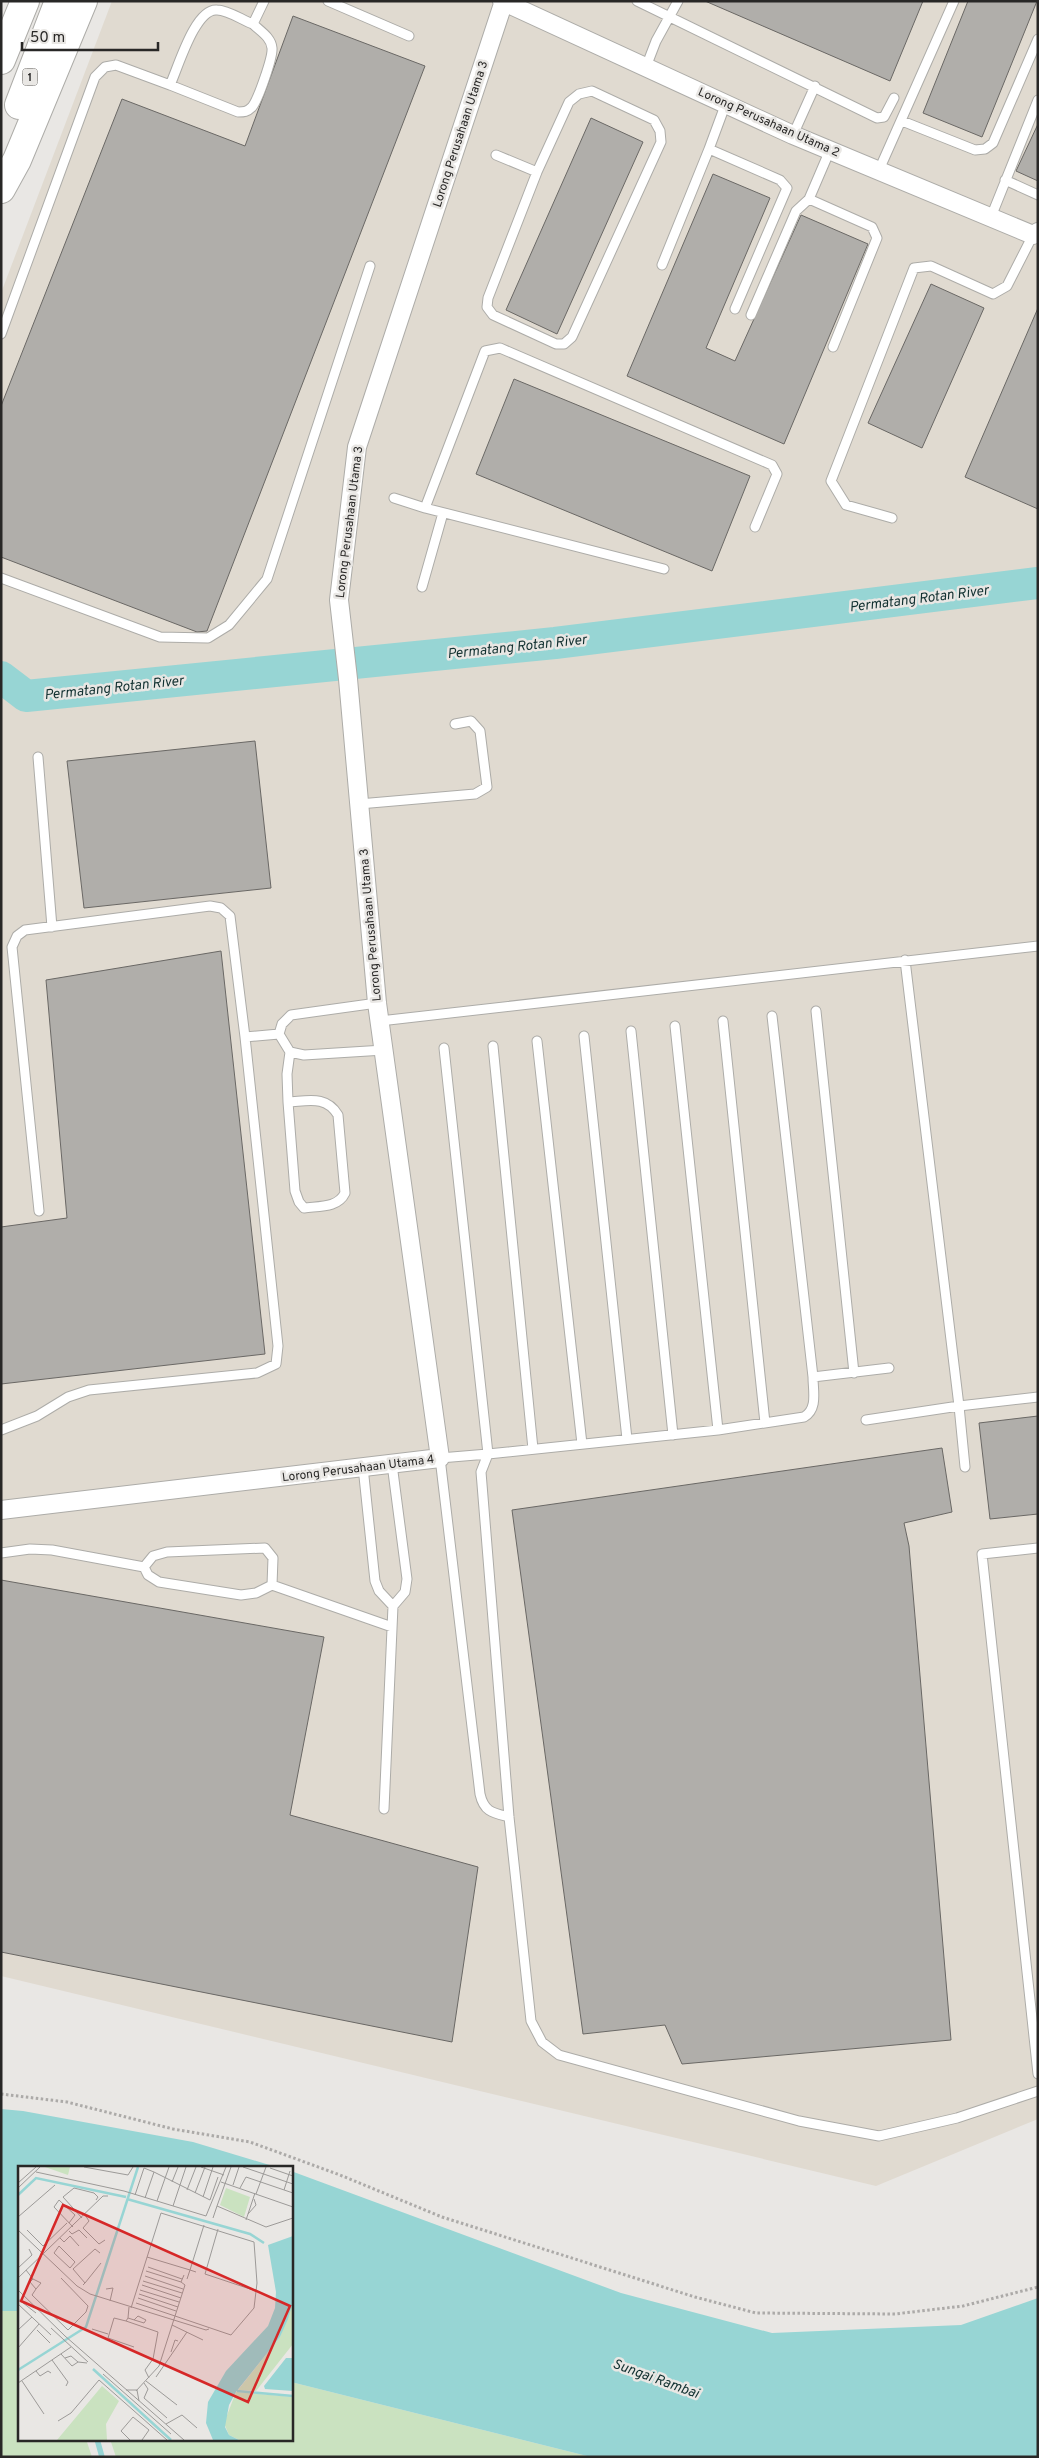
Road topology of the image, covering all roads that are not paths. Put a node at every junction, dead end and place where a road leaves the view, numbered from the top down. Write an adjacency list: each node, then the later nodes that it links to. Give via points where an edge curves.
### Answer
1 (25, 1): 14 (highway)
2 (59, 1): 25 (highway, 1)
3 (83, 1): 30 (highway, via 17,160)
4 (264, 1): 11 (lane)
5 (328, 1): 12 (lane)
6 (637, 1): 10 (lane)
7 (678, 1): 10 (lane)
8 (954, 1): 21 (lane)
9 (503, 2): 15 (street, Lorong Perusahaan Utama 2); 51 (street, Lorong Perusahaan Utama 3, via 357,447 339,600)
10 (670, 17): 15 (lane); 17 (lane)
11 (253, 24): 16 (lane, via 216,10 207,12 198,20); 16 (lane, via 268,37 272,48 253,106 246,112 238,112)
12 (409, 36)
13 (1038, 39): 21 (lane, via 993,144 986,149 975,150)
14 (1, 60)
15 (646, 67): 20 (street, Lorong Perusahaan Utama 2)
16 (170, 85): 39 (lane, via 116,66 105,68 94,77)
17 (815, 86): 18 (lane, via 877,118 884,117); 22 (lane)
18 (894, 98)
19 (1038, 100): 29 (lane)
20 (726, 104): 22 (street, Lorong Perusahaan Utama 2); 23 (lane)
21 (902, 120): 27 (lane)
22 (793, 135): 24 (street, Lorong Perusahaan Utama 2)
23 (709, 149): 35 (lane); 37 (lane, via 780,180 787,188)
24 (830, 150): 27 (street, Lorong Perusahaan Utama 2); 32 (lane)
25 (1, 153)
26 (496, 156): 28 (lane)
27 (879, 170): 33 (street, Lorong Perusahaan Utama 2)
28 (537, 172): 28 (lane, via 569,102 579,94 592,91 654,120 660,131 661,142 572,338 564,344 556,344 493,315 488,307 488,298)
29 (1005, 180): 31 (lane); 33 (lane)
30 (1, 189)
31 (1038, 195)
32 (809, 199): 38 (lane, via 796,211); 40 (lane, via 872,227 877,238)
33 (991, 217): 34 (street, Lorong Perusahaan Utama 2)
34 (1036, 234): 44 (lane, via 1007,286 993,294 931,266 914,268 831,481 846,505)
35 (662, 265)
36 (370, 266): 47 (lane, via 266,579 229,625 208,638 160,637)
37 (735, 309)
38 (750, 315)
39 (1, 334)
40 (833, 347)
41 (394, 498): 42 (lane)
42 (425, 508): 43 (lane); 45 (lane, via 485,352 500,348 772,465 777,474)
43 (443, 513): 46 (lane); 48 (lane)
44 (892, 518)
45 (755, 527)
46 (664, 569)
47 (1, 578)
48 (422, 587)
49 (455, 724): 51 (lane, via 471,722 480,731 487,787 475,794)
50 (38, 757): 52 (lane)
51 (359, 804): 55 (street, Lorong Perusahaan Utama 3)
52 (52, 927): 64 (lane, via 210,906 221,908 230,916); 70 (lane, via 25,930 17,936 12,947)
53 (1038, 946): 54 (lane)
54 (906, 960): 62 (lane); 75 (lane)
55 (377, 1003): 61 (lane, via 291,1015 282,1024); 62 (street, Lorong Perusahaan Utama 3)
56 (816, 1011): 72 (lane)
57 (772, 1016): 73 (lane)
58 (723, 1021): 77 (lane)
59 (675, 1026): 79 (lane)
60 (630, 1031): 80 (lane)
61 (279, 1034): 64 (lane); 68 (lane)
62 (382, 1035): 68 (lane, via 304,1055); 85 (street, Lorong Perusahaan Utama 4)
63 (584, 1036): 81 (lane)
64 (245, 1037): 78 (lane, via 278,1346 276,1364 257,1373 90,1390 68,1397 37,1416)
65 (537, 1041): 82 (lane)
66 (493, 1046): 83 (lane)
67 (444, 1048): 84 (lane)
68 (290, 1052): 69 (lane)
69 (288, 1102): 69 (lane, via 295,1190 299,1202 304,1208 334,1204 342,1200 345,1192 338,1115 323,1100)
70 (39, 1211)
71 (890, 1368): 72 (lane)
72 (854, 1373): 73 (lane)
73 (813, 1377): 77 (lane, via 814,1408 810,1413)
74 (1038, 1397): 75 (lane)
75 (959, 1406): 76 (lane); 88 (lane)
76 (866, 1420)
77 (765, 1423): 79 (lane)
78 (1, 1430)
79 (718, 1430): 80 (lane)
80 (673, 1435): 81 (lane)
81 (627, 1440): 82 (lane)
82 (582, 1444): 83 (lane)
83 (533, 1449): 84 (lane)
84 (488, 1454): 85 (lane); 97 (lane, via 480,1472)
85 (440, 1458): 86 (street, Lorong Perusahaan Utama 4); 97 (lane, via 482,1805 490,1812)
86 (392, 1464): 87 (street, Lorong Perusahaan Utama 4); 94 (lane, via 407,1579 405,1592)
87 (363, 1467): 89 (street, Lorong Perusahaan Utama 4); 94 (lane, via 375,1581 379,1591)
88 (965, 1467)
89 (1, 1510)
90 (1038, 1548): 98 (lane, via 982,1554)
91 (1, 1554): 92 (lane, via 30,1549 52,1550)
92 (144, 1567): 93 (lane, via 148,1576 159,1582 240,1595 256,1593); 93 (lane, via 153,1556 167,1552 265,1548 273,1558)
93 (272, 1585): 95 (lane)
94 (393, 1606): 95 (lane)
95 (392, 1627): 96 (lane)
96 (384, 1809)
97 (510, 1817): 99 (lane, via 531,2021 542,2042 559,2055 799,2121 879,2136 957,2118)
98 (1038, 2074)
99 (1038, 2091)

